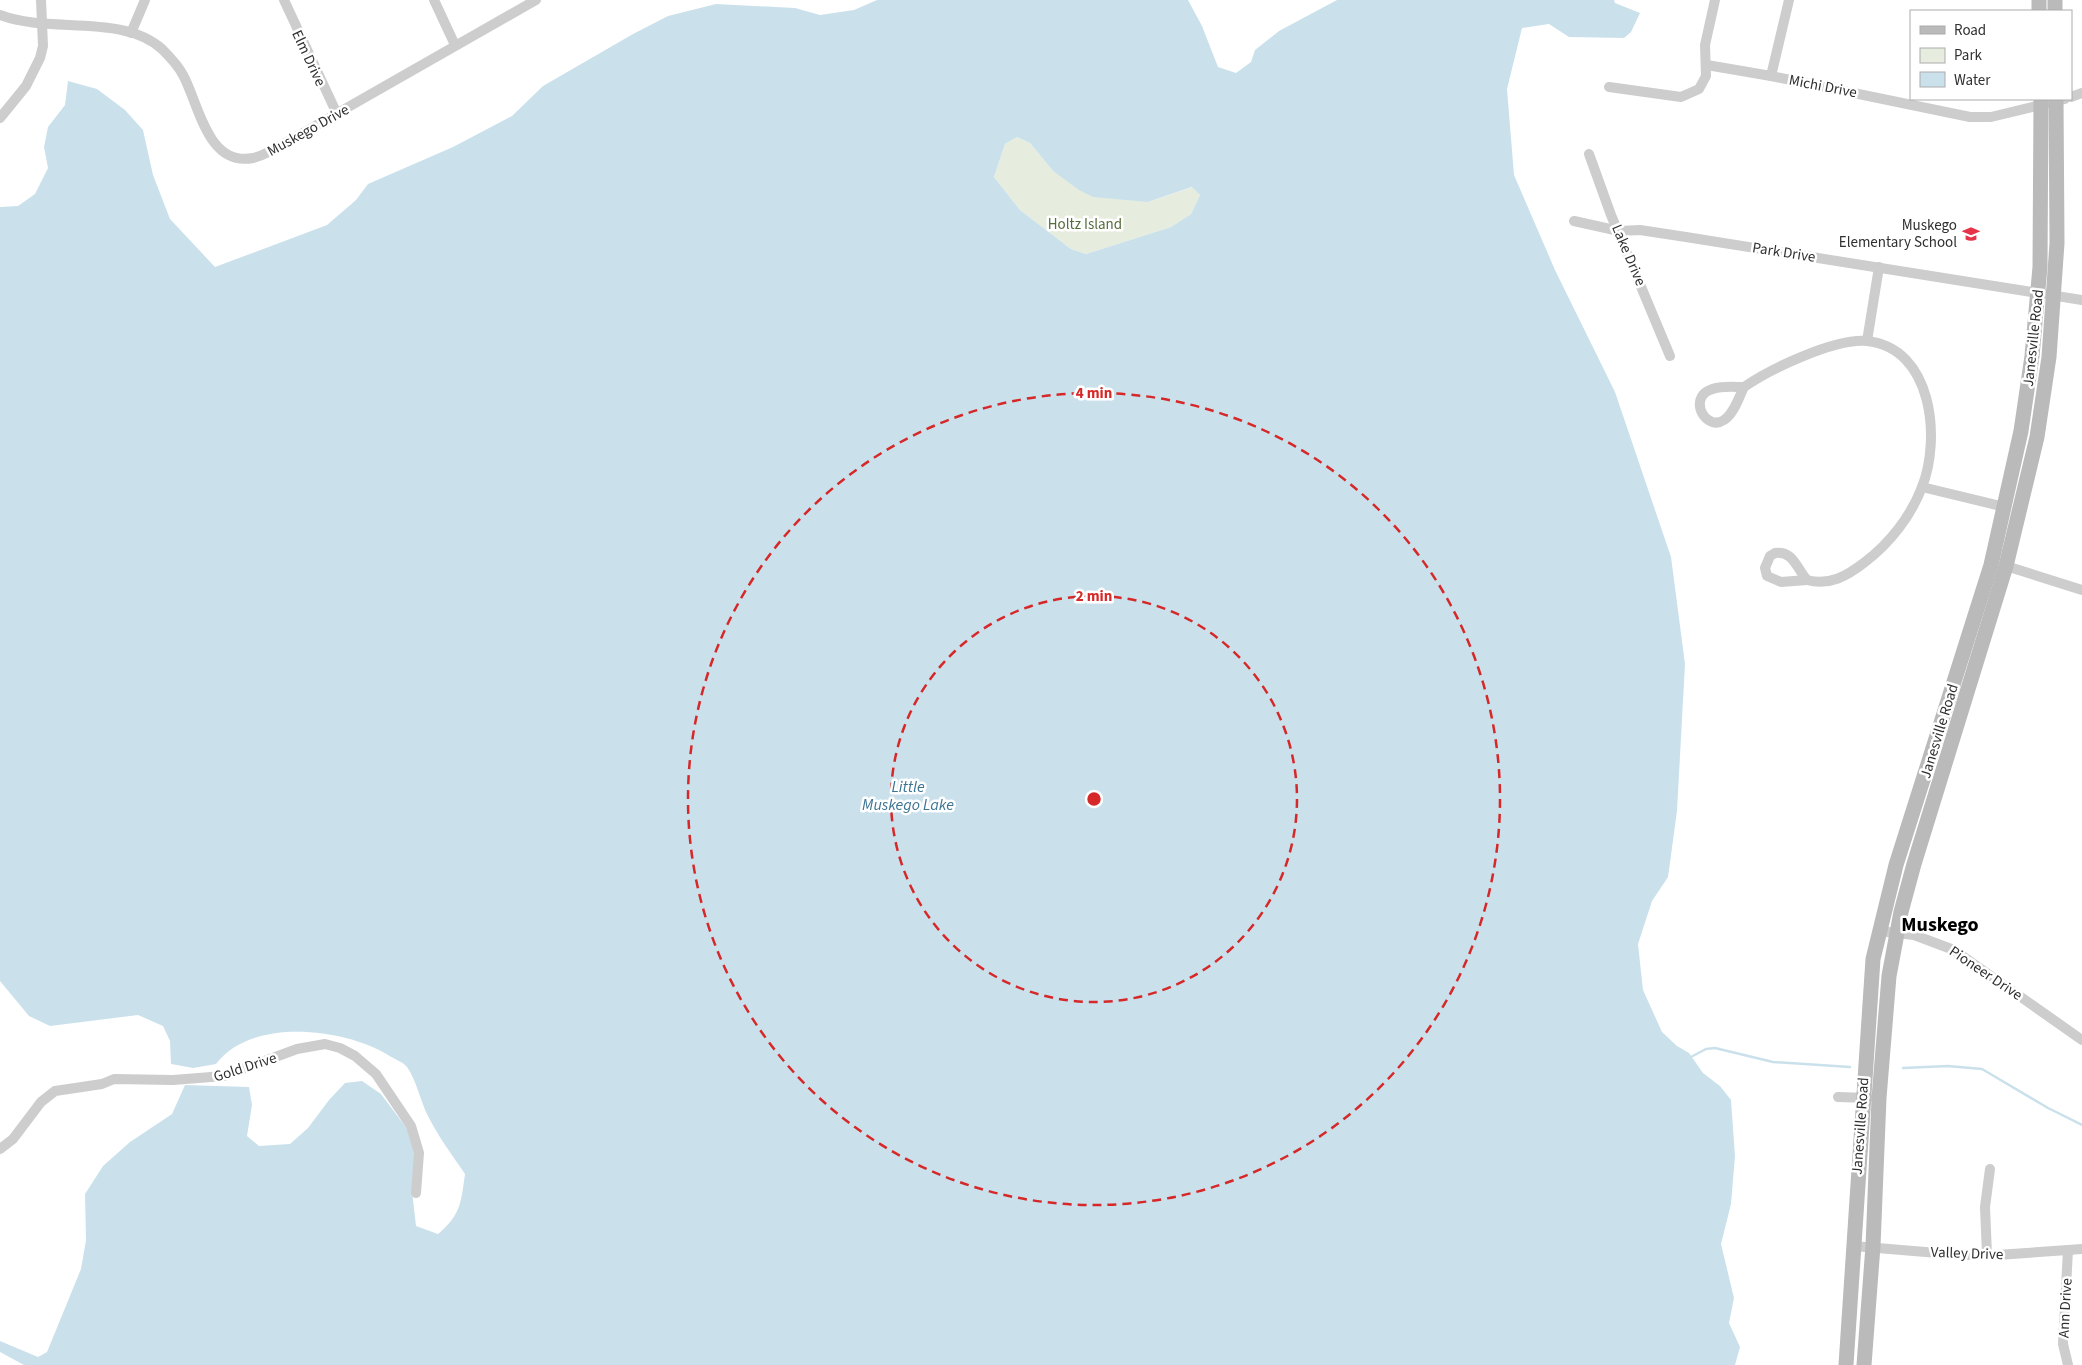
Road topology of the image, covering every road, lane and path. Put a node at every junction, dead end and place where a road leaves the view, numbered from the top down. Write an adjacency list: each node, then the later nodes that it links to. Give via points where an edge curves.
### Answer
1 (41, 0): 9 (street)
2 (146, 0): 10 (street)
3 (284, 0): 16 (street, Elm Drive)
4 (434, 0): 11 (street)
5 (536, 0): 11 (street, Muskego Drive)
6 (1715, 0): 12 (street, via 1705,45)
7 (1789, 0): 13 (street)
8 (0, 15): 9 (street, Muskego Drive)
9 (41, 24): 10 (street, Muskego Drive); 17 (street, via 43,46 36,69)
10 (131, 33): 16 (street, Muskego Drive, via 153,42 172,59 184,76 211,139 226,153 245,159 260,157)
11 (455, 45): 16 (street, Muskego Drive)
12 (1707, 65): 13 (street, Michi Drive); 14 (street, via 1704,83 1688,96)
13 (1771, 76): 15 (street, Michi Drive, via 1970,117 1991,117)
14 (1609, 87)
15 (2052, 101): 22 (main road, Janesville Road); 23 (main road, Janesville Road, via 2057,243)
16 (337, 114)
17 (0, 118)
18 (1589, 154): 20 (street, Lake Drive)
19 (1574, 221): 20 (street, Park Drive)
20 (1619, 231): 21 (street, Park Drive, via 1640,230); 26 (street, Lake Drive)
21 (1879, 267): 22 (street, Park Drive); 25 (street)
22 (2038, 293): 23 (street, Park Drive); 30 (main road, Janesville Road, via 2021,431)
23 (2054, 296): 24 (street, Park Drive); 28 (main road, Janesville Road, via 2044,397)
24 (2082, 300)
25 (1868, 341): 27 (street, via 1820,350 1795,359); 29 (street, via 1897,353 1922,383 1930,436)
26 (1670, 356)
27 (1744, 387): 27 (street, via 1708,391 1700,406 1704,416 1710,421 1726,419)
28 (2026, 486): 30 (main road); 31 (main road, Janesville Road)
29 (1922, 487): 30 (street); 33 (street, via 1903,523 1874,555 1841,578 1821,583)
30 (2004, 511): 31 (main road, via 2011,513); 32 (main road, via 2000,550); 34 (main road, Janesville Road)
31 (2012, 546): 32 (main road, Janesville Road)
32 (2006, 566): 34 (main road, via 1994,573); 35 (street); 37 (main road, Janesville Road)
33 (1807, 580)
34 (1984, 586): 36 (main road, Janesville Road)
35 (2082, 590)
36 (1954, 682): 37 (main road); 38 (main road, Janesville Road)
37 (1969, 686): 39 (main road, Janesville Road)
38 (1931, 755): 39 (main road); 40 (main road, Janesville Road)
39 (1946, 760): 41 (main road, Janesville Road)
40 (1910, 821): 41 (main road); 42 (main road, Janesville Road)
41 (1926, 825): 43 (main road, Janesville Road)
42 (1879, 931): 43 (street, Pioneer Drive); 46 (main road, Janesville Road, via 1871,978)
43 (1897, 933): 44 (street, Pioneer Drive, via 1926,938 1954,950); 47 (main road, Janesville Road, via 1889,976)
44 (2082, 1040)
45 (1838, 1097): 46 (street)
46 (1862, 1098): 47 (street); 51 (main road, Janesville Road)
47 (1879, 1098): 52 (main road, Janesville Road)
48 (0, 1148): 50 (street, Gold Drive, via 13,1139 41,1102 56,1091 114,1079 180,1080 224,1076 297,1049 325,1044 355,1056 376,1074 411,1126 419,1153)
49 (1990, 1169): 55 (street, via 1985,1207)
50 (416, 1193)
51 (1853, 1246): 52 (street, Valley Drive); 56 (main road, Janesville Road)
52 (1873, 1246): 55 (street, Valley Drive); 57 (main road, Janesville Road)
53 (2082, 1249): 54 (street, Valley Drive)
54 (2068, 1250): 55 (street, Valley Drive); 58 (street, Ann Drive, via 2063,1344)
55 (1986, 1255)
56 (1846, 1365)
57 (1864, 1365)
58 (2068, 1365)

